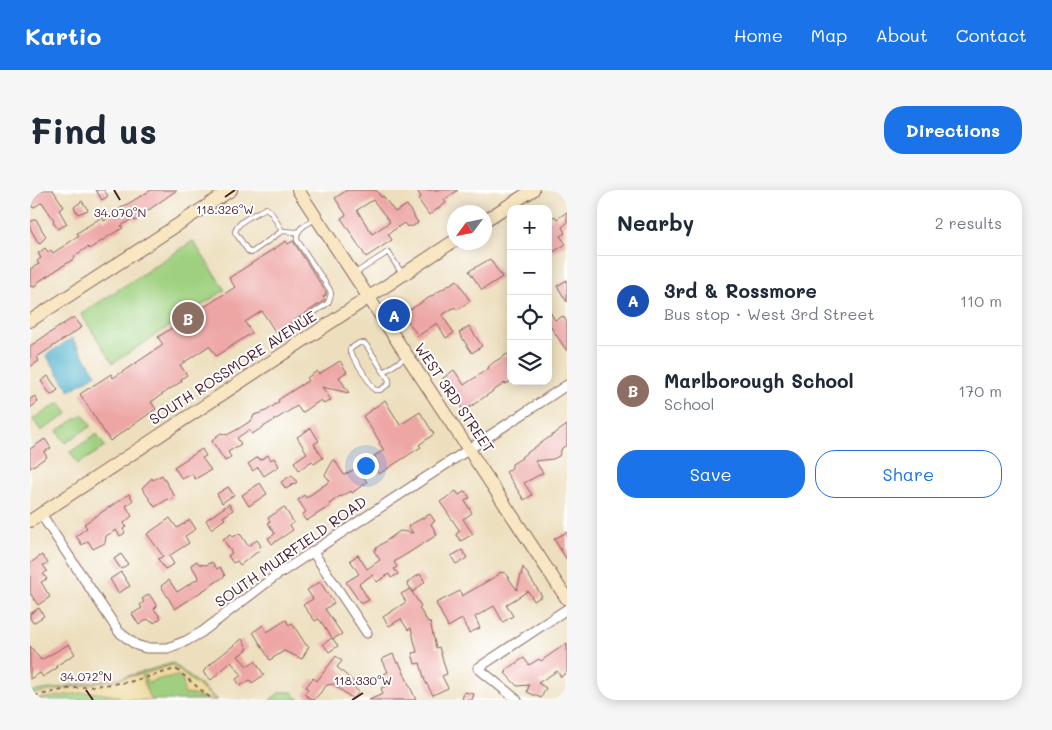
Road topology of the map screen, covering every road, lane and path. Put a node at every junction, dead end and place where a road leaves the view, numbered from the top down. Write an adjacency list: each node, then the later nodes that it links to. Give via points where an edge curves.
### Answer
1 (231, 190): 12 (main road)
2 (298, 190): 5 (main road, WEST 3RD STREET)
3 (533, 190): 4 (main road)
4 (492, 217)
5 (316, 218): 7 (lane); 9 (main road, WEST 3RD STREET)
6 (282, 231): 6 (lane, via 266,208 236,227 235,232 251,253); 7 (lane)
7 (297, 232): 13 (lane, via 297,240 331,294 328,303 290,329)
8 (447, 246): 10 (main road, SOUTH ROSSMORE AVENUE)
9 (353, 275): 10 (lane, via 388,252); 11 (main road, WEST 3RD STREET)
10 (403, 275): 11 (main road, SOUTH ROSSMORE AVENUE)
11 (368, 298): 14 (main road, WEST 3RD STREET); 18 (main road, SOUTH ROSSMORE AVENUE)
12 (30, 322)
13 (288, 338)
14 (408, 357): 15 (lane); 17 (main road, WEST 3RD STREET)
15 (384, 372): 15 (lane, via 364,343 350,349 375,390 390,384)
16 (567, 385): 17 (street, SOUTH MUIRFIELD ROAD)
17 (469, 449): 19 (street, SOUTH MUIRFIELD ROAD); 20 (main road, WEST 3RD STREET)
18 (35, 518): 19 (street, SOUTH MUIRFIELD ROAD, via 119,632 136,645 152,648 168,648 194,637 248,595)
19 (312, 552): 22 (street)
20 (567, 599)
21 (567, 609): 25 (street, via 478,668)
22 (366, 633)
23 (35, 696): 24 (path, via 129,682 176,669)
24 (213, 700)
25 (517, 700)

